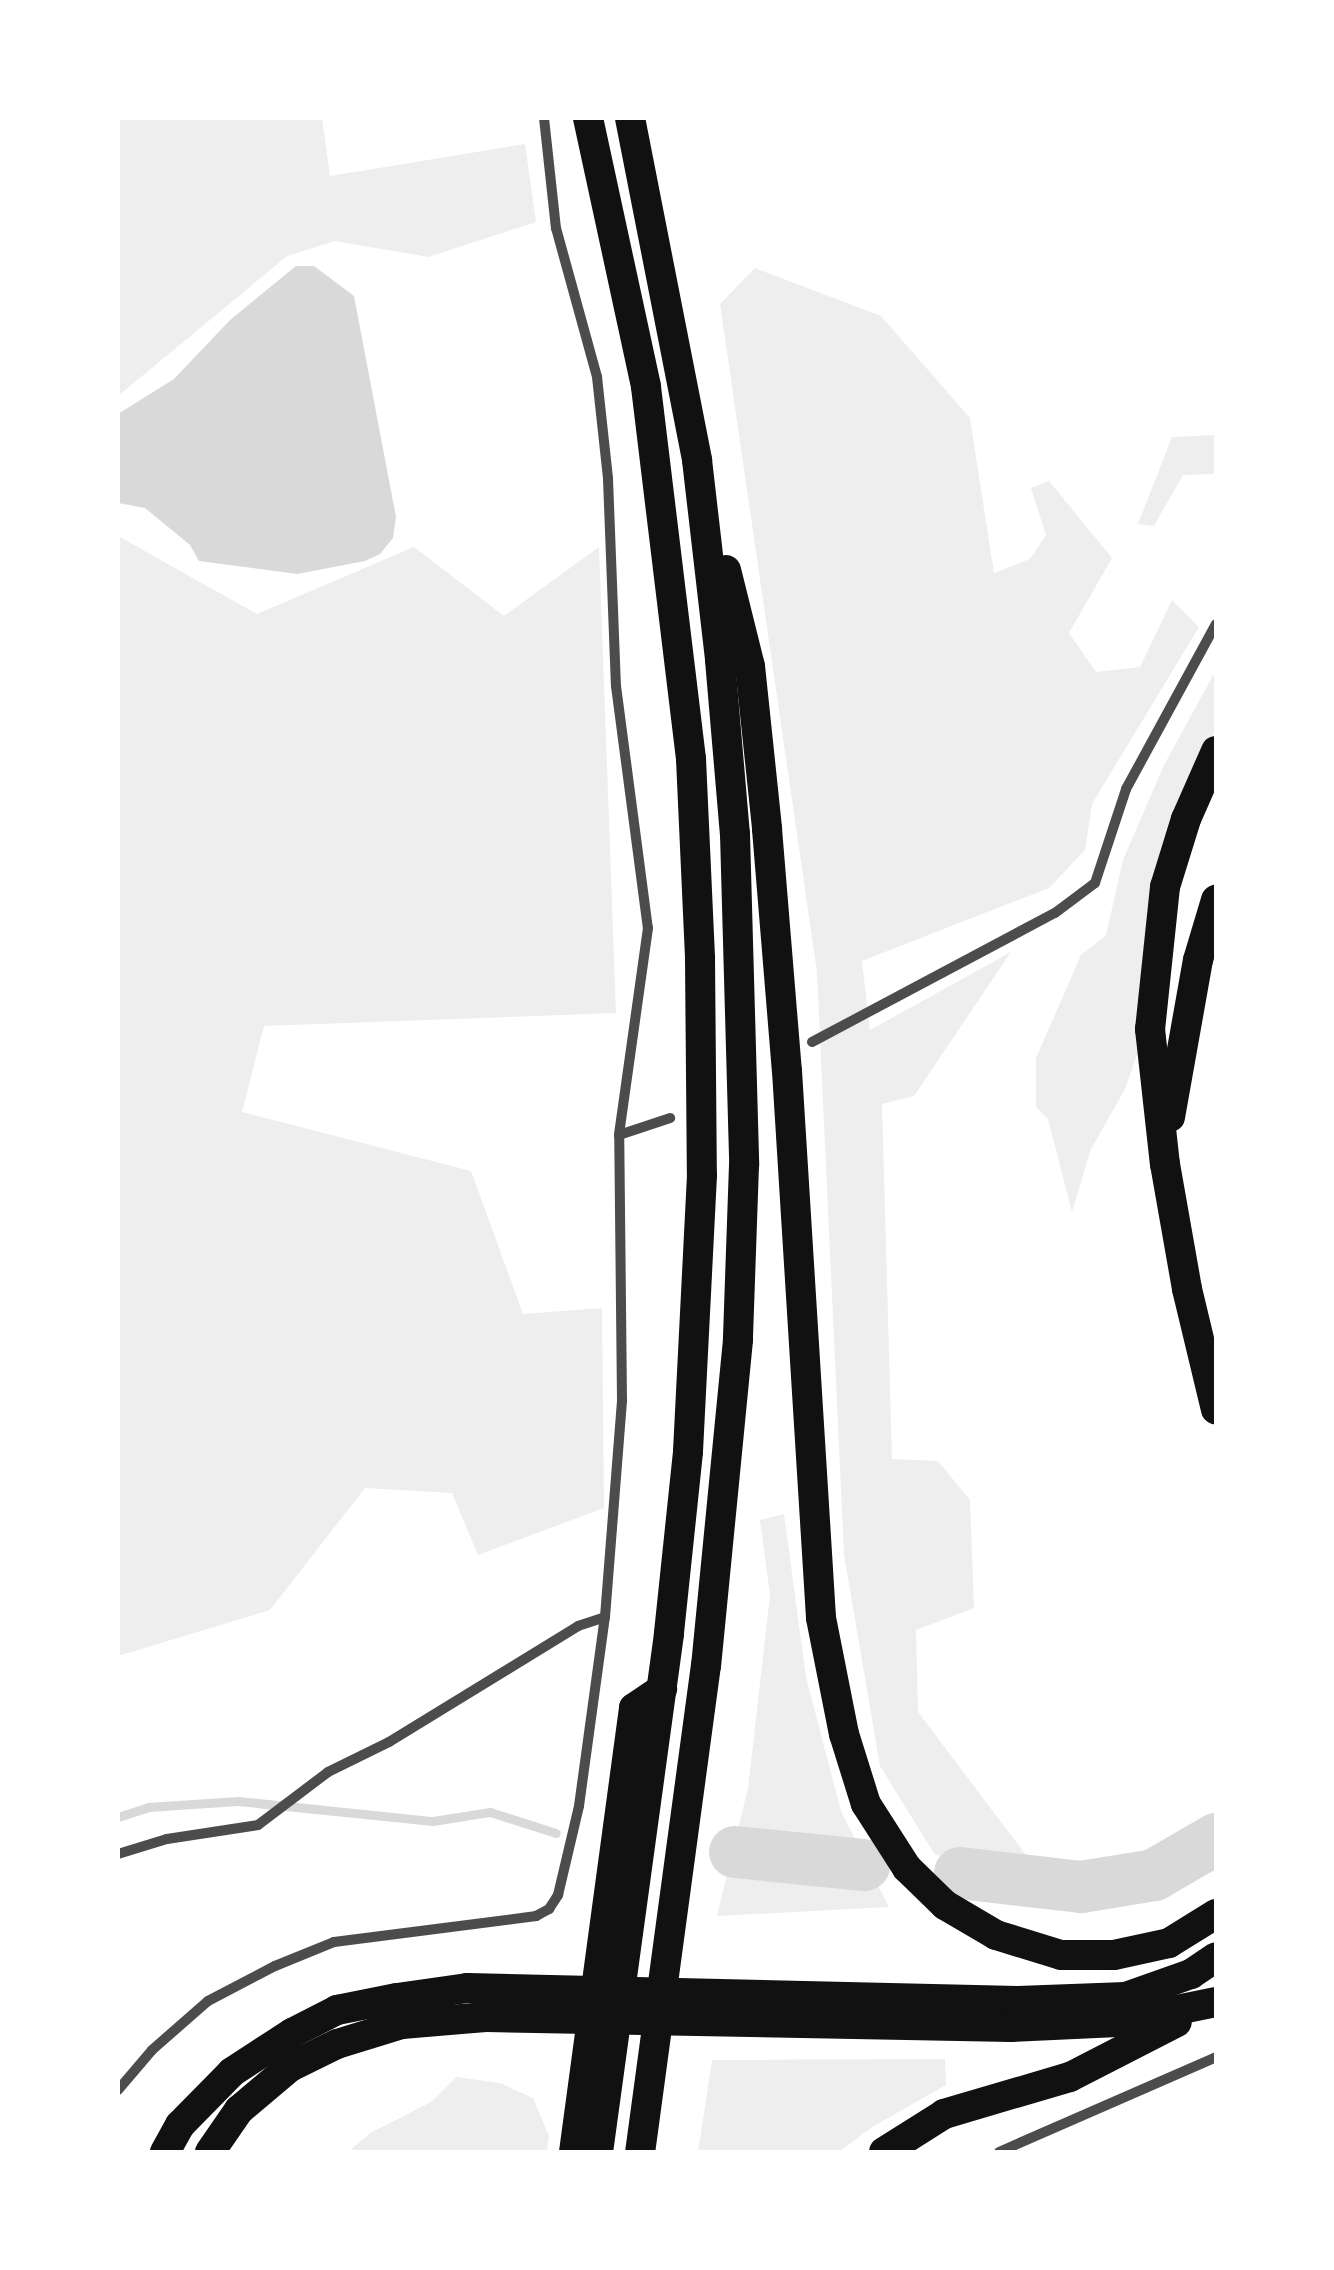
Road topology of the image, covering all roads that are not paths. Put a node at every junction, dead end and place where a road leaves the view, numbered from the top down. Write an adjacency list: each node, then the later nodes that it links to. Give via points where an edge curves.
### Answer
1 (544, 118): 10 (street, via 556,228 597,377 616,686 648,928)
2 (588, 118): 18 (highway, via 646,387 691,759 702,1175 686,1470 662,1689)
3 (630, 118): 4 (highway)
4 (697, 460): 15 (highway, via 750,666 788,1071 820,1618 866,1804 907,1868 945,1905 996,1935 1062,1955 1114,1955 1169,1943); 25 (highway, via 735,834 744,1165 725,1478)
5 (1216, 624): 8 (street, via 1126,789 1095,883 1055,913)
6 (1216, 751): 11 (highway, via 1165,887 1154,971 1150,1028)
7 (1216, 900): 11 (highway, via 1184,1024)
8 (812, 1042)
9 (670, 1118): 10 (street)
10 (619, 1135): 13 (street, via 622,1401)
11 (1165, 1164): 12 (highway)
12 (1216, 1410)
13 (605, 1617): 14 (street, via 578,1626 294,1794 258,1825 166,1838); 20 (street, via 579,1806 549,1910 334,1942 276,1966 208,2001)
14 (118, 1854)
15 (1216, 1914)
16 (1216, 1957): 21 (highway, via 1191,1974 1126,1997 1018,2001 467,1988 397,1998 337,2010 232,2072 180,2124)
17 (1216, 2003): 22 (highway, via 1118,2022 1010,2027 486,2017 402,2024 337,2044 290,2068 239,2110); 26 (highway, via 1070,2077 944,2114)
18 (599, 2056): 23 (highway); 24 (highway)
19 (1216, 2057): 27 (street)
20 (118, 2090)
21 (165, 2152)
22 (210, 2152)
23 (574, 2152)
24 (598, 2152)
25 (640, 2152)
26 (884, 2152)
27 (1000, 2152)

